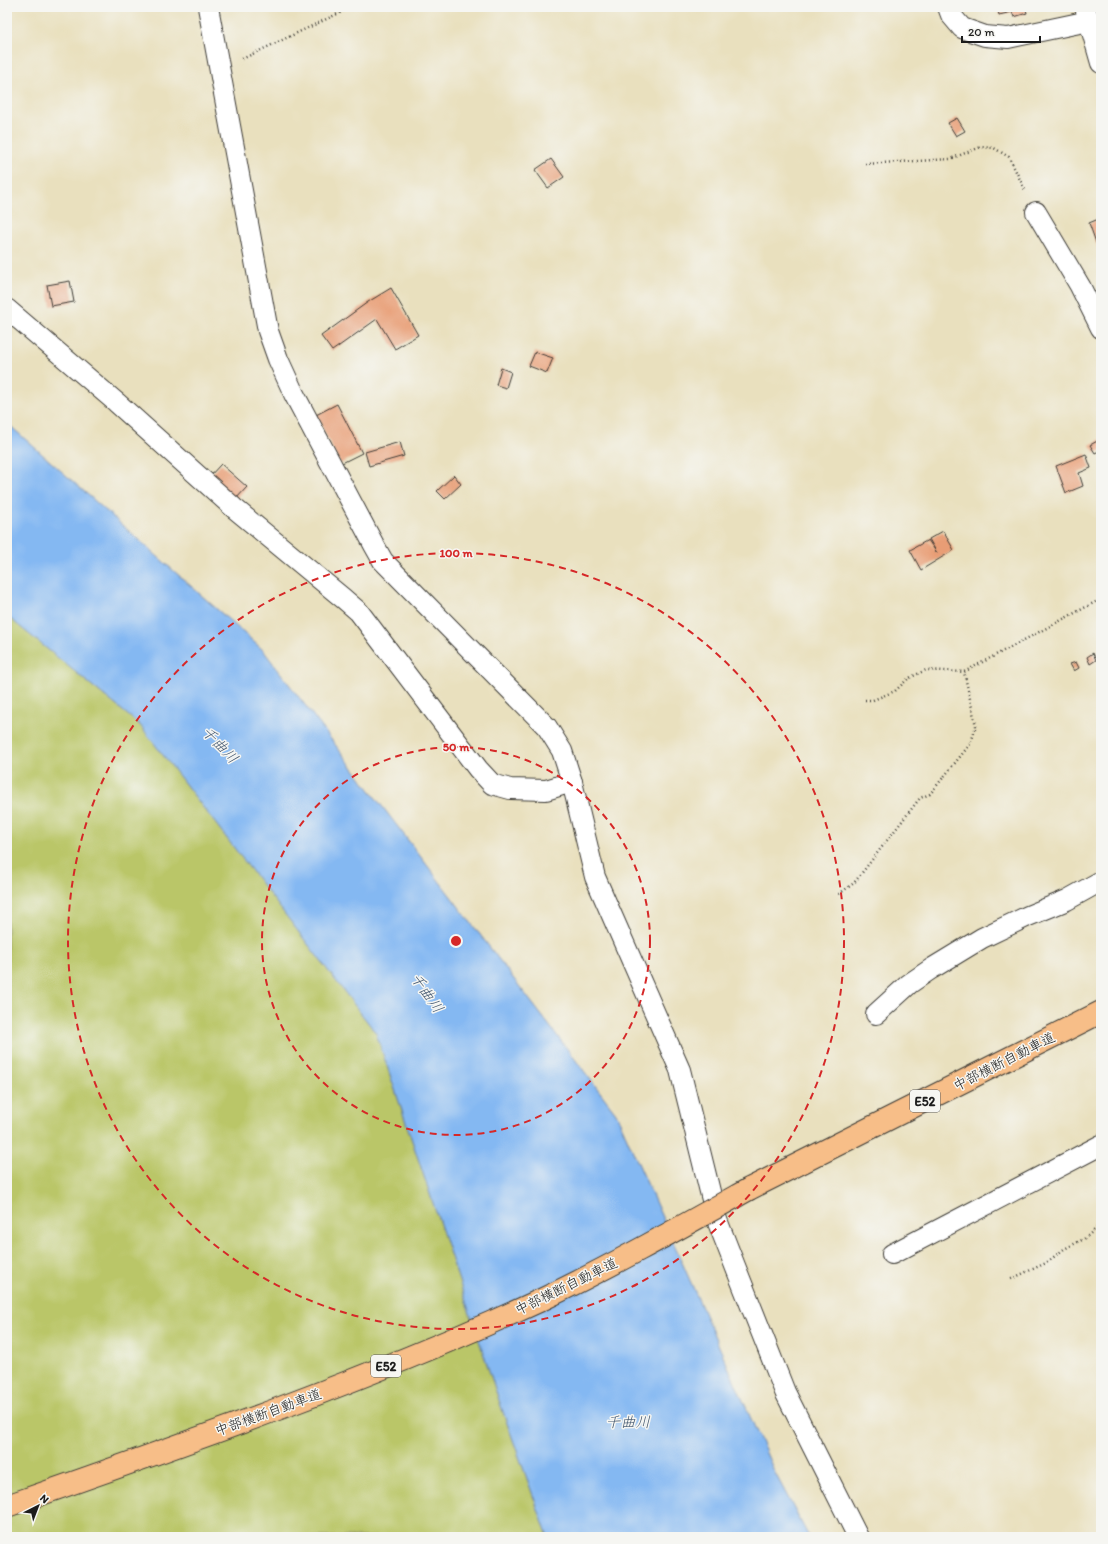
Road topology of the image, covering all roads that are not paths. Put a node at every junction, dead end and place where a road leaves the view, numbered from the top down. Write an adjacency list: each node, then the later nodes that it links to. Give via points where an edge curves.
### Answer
1 (208, 7): 8 (street, via 268,331 278,360 383,561 548,727 562,752)
2 (948, 7): 3 (street, via 962,28 985,36 1008,38)
3 (1087, 14): 4 (street)
4 (1101, 63)
5 (1036, 212): 7 (street, via 1080,286)
6 (7, 309): 8 (street, via 234,508 359,612 492,784 510,789 546,790)
7 (1101, 328)
8 (572, 782): 15 (street, via 595,877 680,1070 717,1220 736,1272 785,1392)
9 (1101, 881): 11 (street, via 1067,900 982,938 909,984)
10 (1101, 1012): 14 (highway, 中部横断自動車道 / E52, bridge, via 749,1189 650,1244 542,1299 301,1401)
11 (876, 1014)
12 (1101, 1145): 13 (street)
13 (892, 1254)
14 (7, 1506)
15 (858, 1537)

